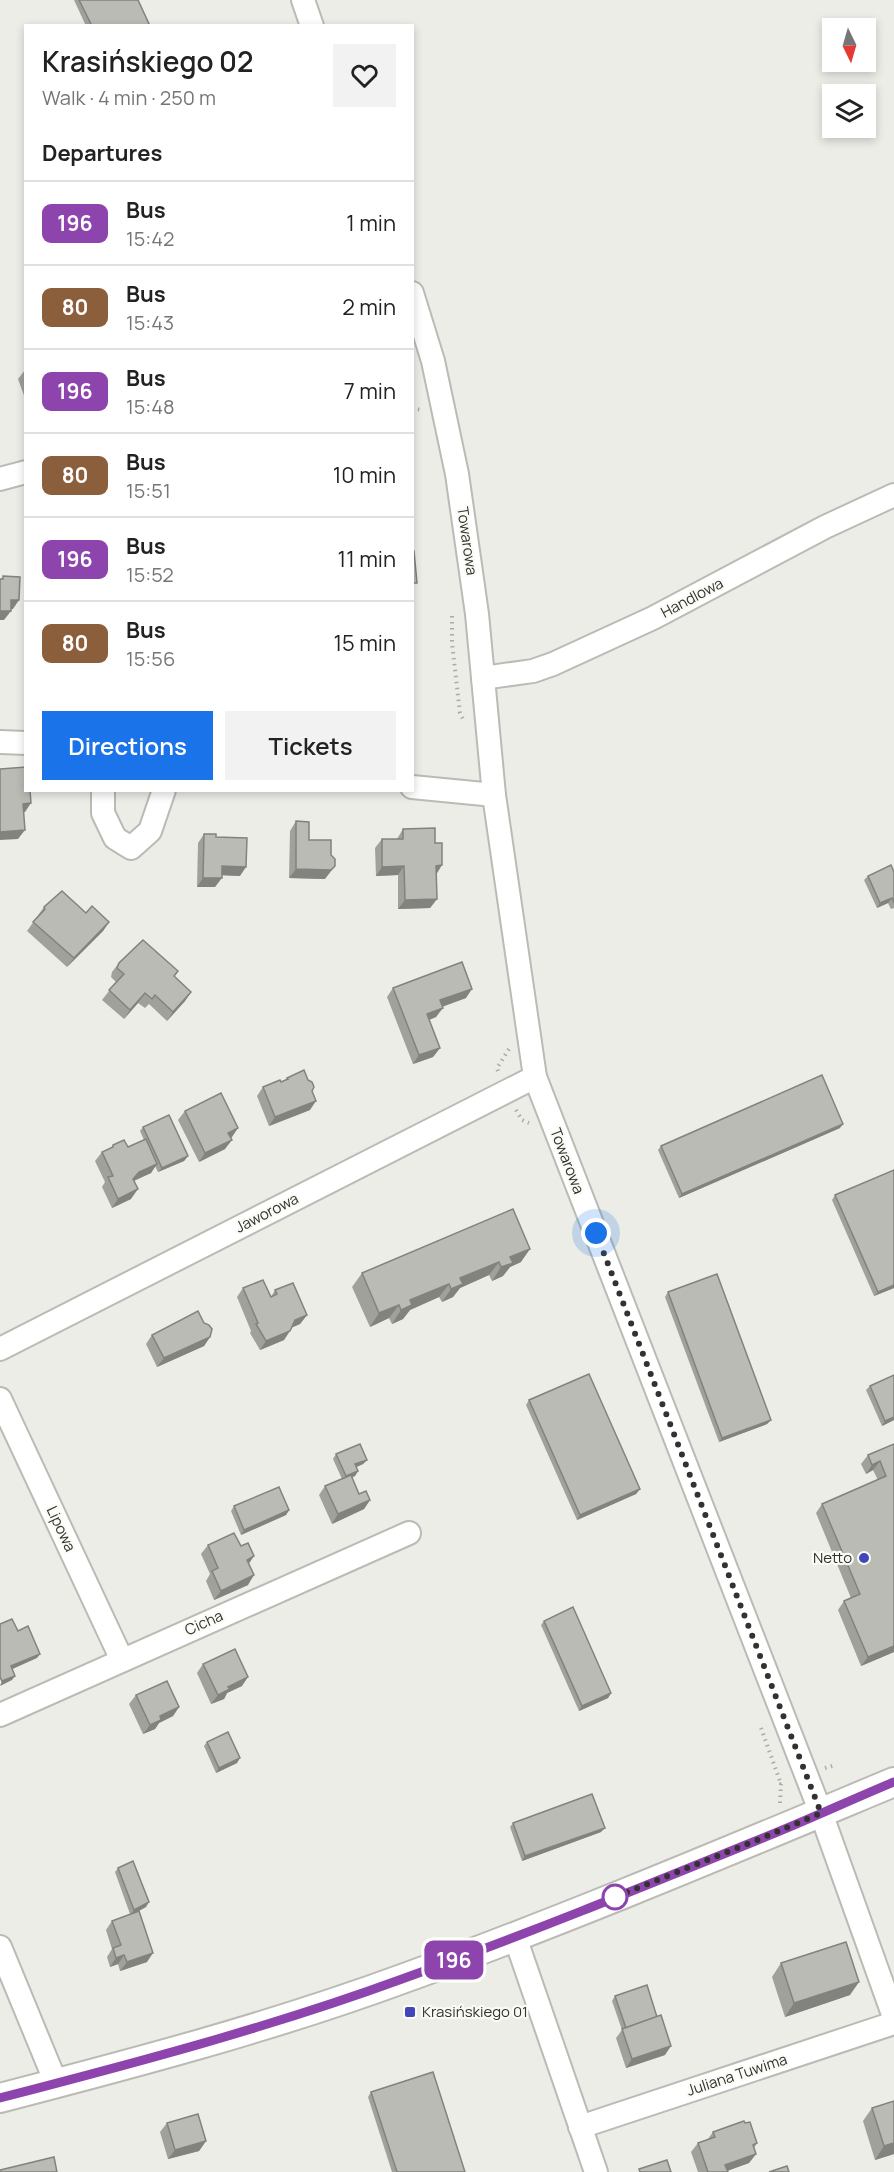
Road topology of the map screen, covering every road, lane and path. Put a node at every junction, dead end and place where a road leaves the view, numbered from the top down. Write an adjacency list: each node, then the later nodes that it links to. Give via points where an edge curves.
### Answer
1 (303, 0): 2 (street)
2 (311, 24)
3 (414, 306): 4 (street, Towarowa)
4 (423, 364): 8 (street, Towarowa, via 457,474)
5 (24, 473): 6 (street)
6 (0, 479)
7 (894, 495): 8 (street, Handlowa, via 654,618 553,664 534,671)
8 (483, 678): 14 (street, Towarowa)
9 (0, 742): 10 (street)
10 (24, 743)
11 (414, 788): 14 (street)
12 (103, 792): 13 (street, via 103,813 115,838 131,848 150,831)
13 (163, 792)
14 (494, 795): 15 (street, Towarowa)
15 (535, 1077): 16 (street, Jaworowa); 22 (street, Towarowa)
16 (0, 1348)
17 (0, 1399): 19 (street, Lipowa)
18 (409, 1533): 19 (street, Cicha)
19 (122, 1660): 20 (street, Cicha)
20 (0, 1715)
21 (894, 1782): 22 (street)
22 (821, 1813): 23 (street); 25 (street, Towarowa)
23 (515, 1937): 27 (street, via 277,2021); 29 (street)
24 (0, 1947): 27 (street)
25 (894, 2017)
26 (894, 2023): 29 (street, Juliana Tuwima)
27 (56, 2084): 28 (street)
28 (0, 2098)
29 (580, 2127): 30 (street)
30 (596, 2172)

